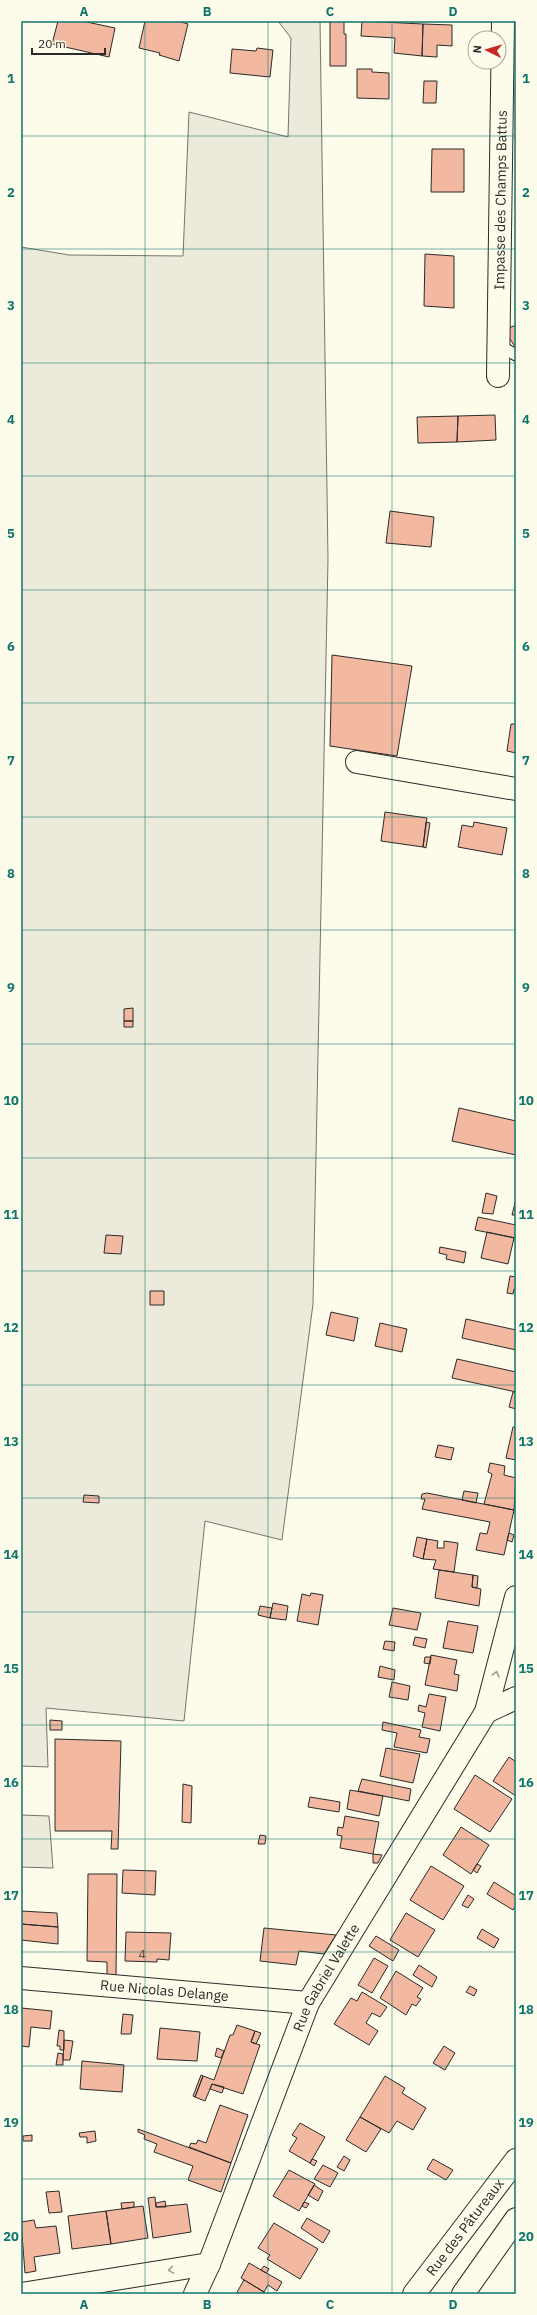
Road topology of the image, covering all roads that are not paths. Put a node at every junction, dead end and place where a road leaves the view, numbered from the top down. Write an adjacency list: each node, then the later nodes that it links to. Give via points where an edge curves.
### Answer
1 (501, 22): 2 (street, Impasse des Champs Battus)
2 (507, 350): 3 (street, Impasse des Champs Battus)
3 (498, 376)
4 (357, 762): 5 (street)
5 (516, 789)
6 (516, 1597): 8 (street, Rue Gabriel Valette, one-way to 6)
7 (516, 1698): 8 (street)
8 (486, 1712): 10 (street, Rue Gabriel Valette)
9 (21, 1978): 10 (street, Rue Nicolas Delange)
10 (308, 2003): 13 (street, Rue Gabriel Valette)
11 (516, 2160): 16 (street, Rue des Pâtureaux)
12 (516, 2219): 17 (street)
13 (209, 2264): 14 (street, one-way to 14); 15 (street, Rue Gabriel Valette)
14 (21, 2294)
15 (195, 2294)
16 (414, 2294)
17 (463, 2294)

